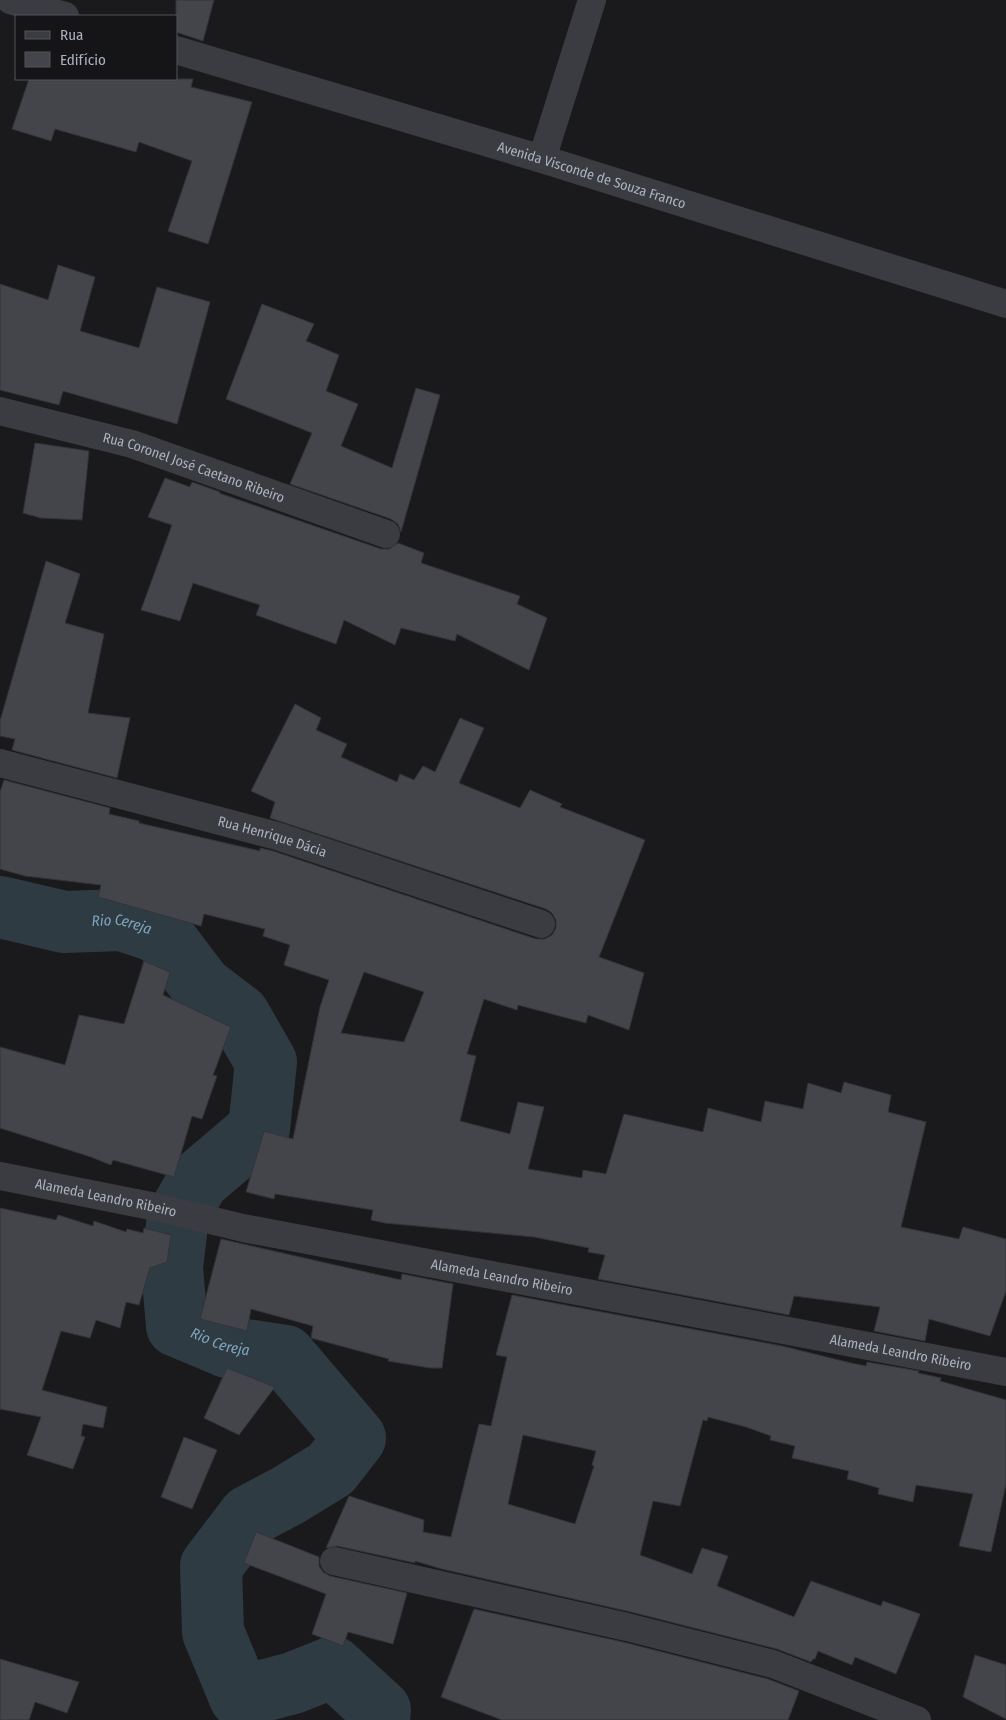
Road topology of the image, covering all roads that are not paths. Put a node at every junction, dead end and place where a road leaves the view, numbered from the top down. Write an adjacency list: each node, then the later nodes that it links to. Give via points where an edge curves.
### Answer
1 (10, 0): 3 (street)
2 (592, 0): 5 (street)
3 (62, 15)
4 (178, 51): 5 (street, Avenida Visconde de Souza Franco)
5 (542, 159): 6 (street, Avenida Visconde de Souza Franco)
6 (1006, 304)
7 (0, 410): 8 (street, Rua Coronel José Caetano Ribeiro, via 132,444)
8 (386, 534)
9 (0, 763): 10 (street, Rua Henrique Dácia, via 277,836)
10 (541, 924)
11 (0, 1176): 12 (street, Alameda Leandro Ribeiro, via 243,1228)
12 (1006, 1372)
13 (334, 1561): 14 (street, via 627,1627 773,1664)
14 (917, 1720)

